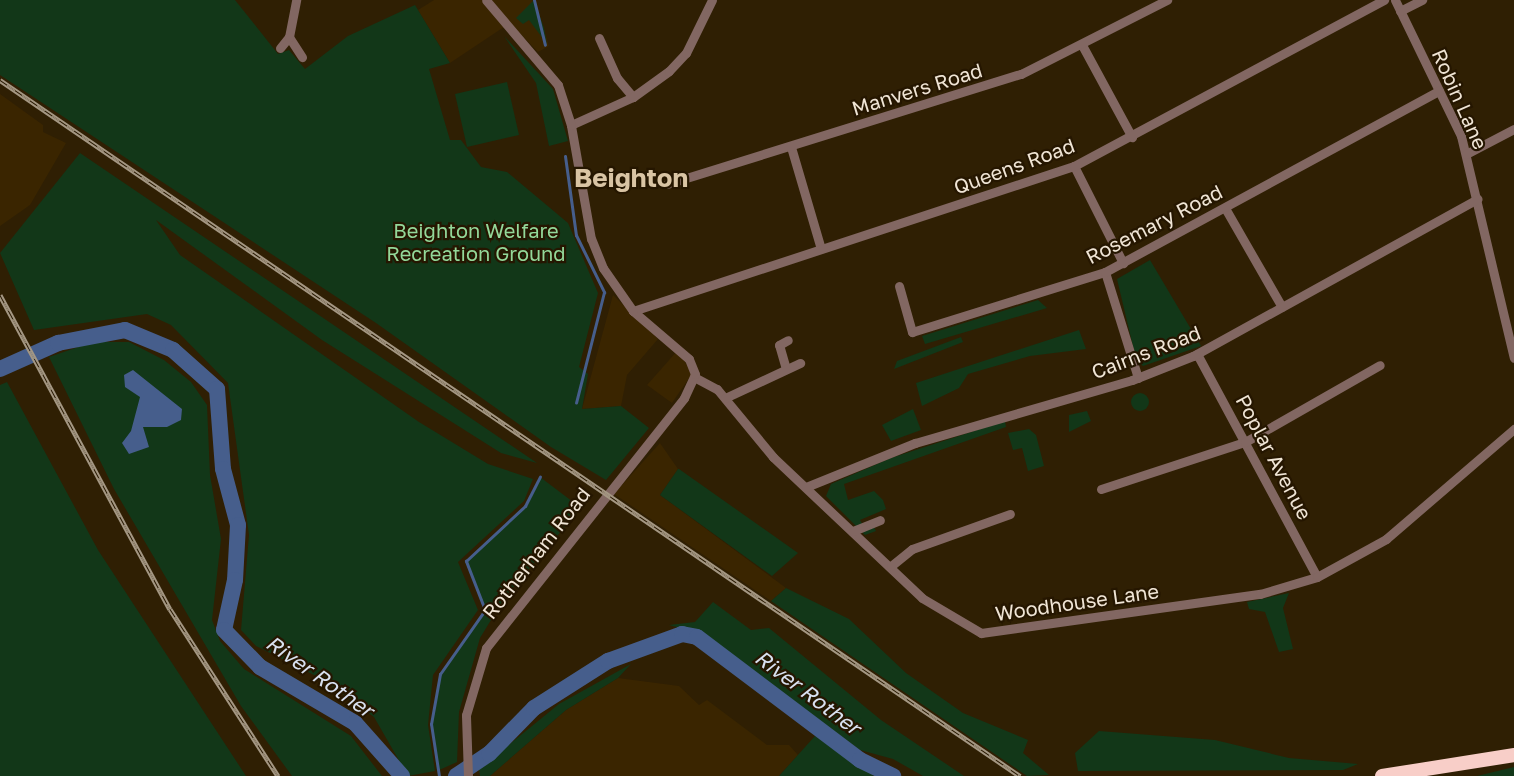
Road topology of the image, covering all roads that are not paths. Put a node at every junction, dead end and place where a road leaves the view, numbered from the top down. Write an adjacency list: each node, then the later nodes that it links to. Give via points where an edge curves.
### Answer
1 (296, 0): 9 (street)
2 (486, 0): 16 (street, via 544,64)
3 (712, 0): 15 (street, via 686,53)
4 (1167, 0): 11 (street, Manvers Road)
5 (1384, 0): 18 (street, Queens Road)
6 (1395, 0): 8 (street, Robin Lane)
7 (1422, 0): 8 (street)
8 (1400, 11): 14 (street, Robin Lane)
9 (289, 37): 12 (street); 13 (street)
10 (599, 38): 15 (street, via 617,78)
11 (1082, 45): 18 (street); 19 (street, Manvers Road, via 984,88)
12 (280, 48)
13 (302, 57)
14 (1439, 91): 20 (street, Robin Lane); 24 (street, Rosemary Road)
15 (633, 97): 16 (street)
16 (571, 125): 30 (street, via 591,239)
17 (1514, 129): 20 (street)
18 (1132, 137): 21 (street, Queens Road)
19 (791, 147): 22 (street, Manvers Road); 25 (street)
20 (1466, 154): 23 (street, Robin Lane)
21 (1074, 166): 25 (street, Queens Road); 26 (street)
22 (667, 184)
23 (1477, 199): 29 (street, Cairns Road); 31 (street, Robin Lane)
24 (1225, 208): 26 (street, Rosemary Road); 29 (street)
25 (821, 249): 30 (street, Queens Road)
26 (1123, 263): 27 (street, Rosemary Road)
27 (1105, 272): 28 (street, Rosemary Road, via 912,332); 39 (street)
28 (899, 286)
29 (1282, 307): 33 (street, Cairns Road)
30 (633, 311): 38 (street, via 689,359)
31 (1510, 326): 34 (street, Robin Lane)
32 (788, 340): 37 (street, via 779,345)
33 (1197, 354): 39 (street, Cairns Road); 42 (street, Poplar Avenue)
34 (1514, 358)
35 (800, 363): 37 (street)
36 (1380, 364): 42 (street)
37 (786, 369): 40 (street)
38 (694, 377): 40 (street, Woodhouse Lane); 51 (street, Rotherham Road, via 684,398 494,634 473,686 466,753)
39 (1138, 378): 43 (street, Cairns Road, via 915,443)
40 (725, 398): 43 (street, Woodhouse Lane, via 748,431)
41 (1513, 428): 49 (street, Woodhouse Lane, via 1386,539)
42 (1245, 442): 44 (street); 49 (street, Poplar Avenue)
43 (806, 487): 47 (street, Woodhouse Lane)
44 (1101, 489)
45 (1010, 514): 48 (street, via 918,547)
46 (880, 520): 47 (street)
47 (853, 531): 48 (street, Woodhouse Lane)
48 (891, 566): 49 (street, Woodhouse Lane, via 922,598 981,633 1260,594)
49 (1317, 577)
50 (1514, 755): 52 (highway)
51 (468, 776)
52 (1382, 776)

